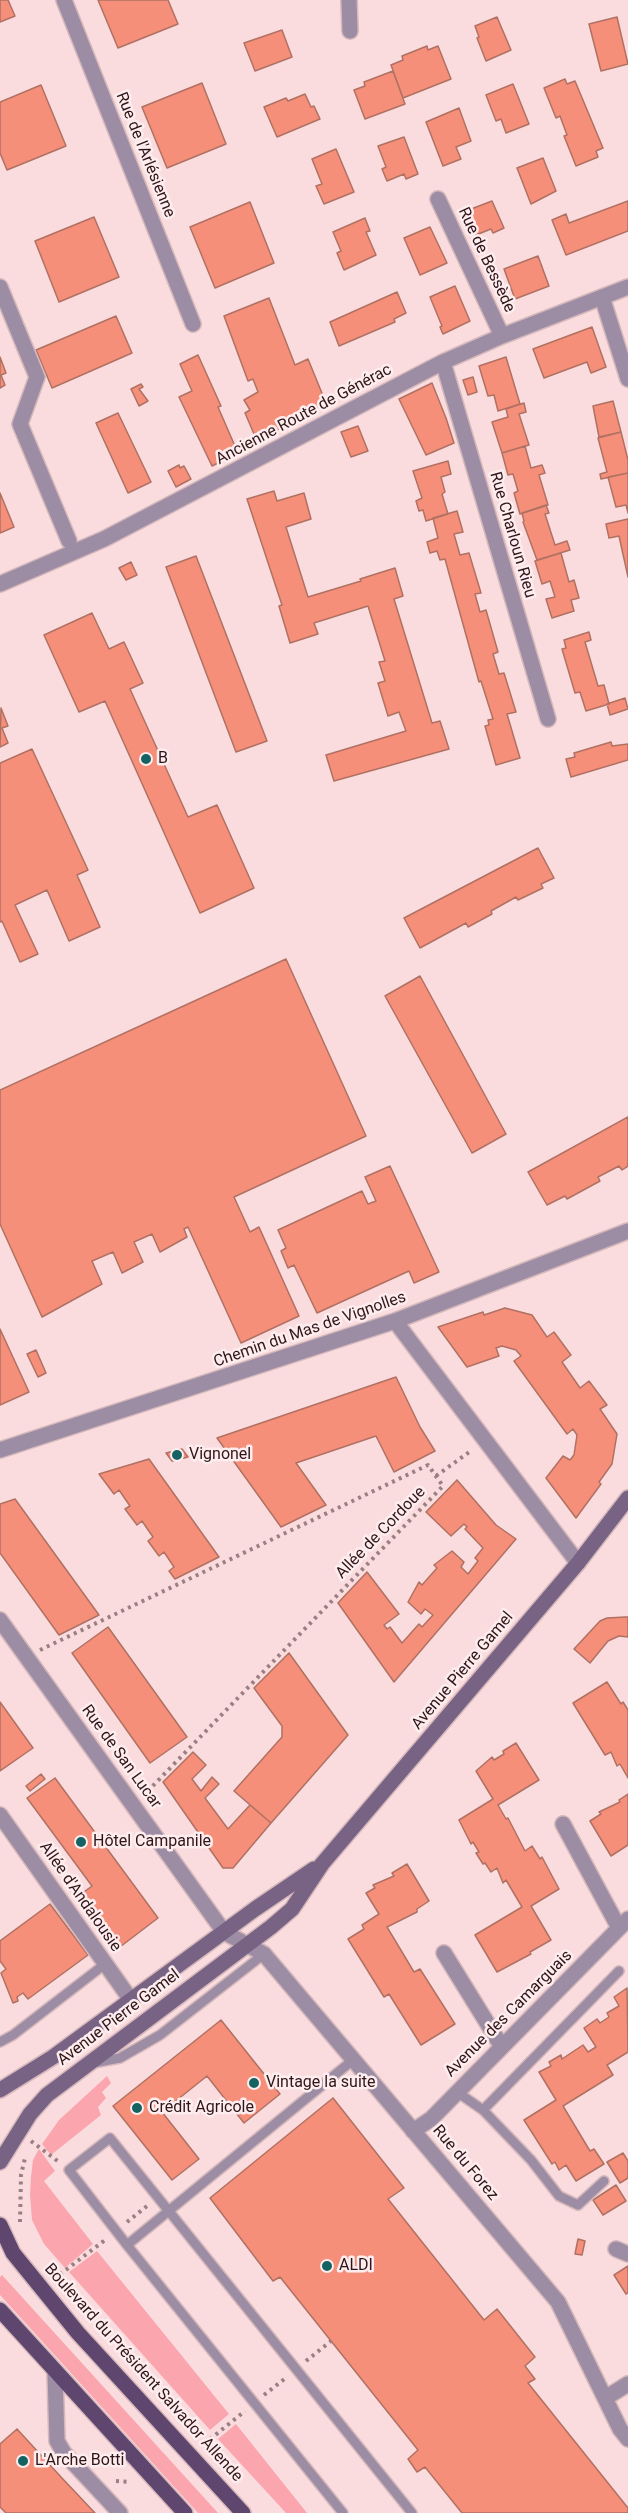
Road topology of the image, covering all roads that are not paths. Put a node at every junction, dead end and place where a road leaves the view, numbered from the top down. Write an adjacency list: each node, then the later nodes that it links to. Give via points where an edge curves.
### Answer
1 (64, 0): 8 (street, Rue de l'Arlésienne)
2 (349, 0): 3 (street)
3 (350, 31)
4 (438, 199): 9 (street, Rue de Bessède)
5 (0, 287): 12 (street, via 37,377 20,424)
6 (628, 287): 7 (street, Ancienne Route de Générac)
7 (602, 297): 9 (street, Ancienne Route de Générac); 11 (street)
8 (193, 324)
9 (502, 336): 10 (street, Ancienne Route de Générac)
10 (443, 362): 12 (street, Ancienne Route de Générac, via 225,478); 14 (street, Rue Charloun Rieu)
11 (628, 379)
12 (72, 546): 13 (street, Ancienne Route de Générac)
13 (0, 584)
14 (548, 719)
15 (628, 1231): 16 (street, Chemin du Mas de Vignolles)
16 (395, 1321): 17 (street, Chemin du Mas de Vignolles); 19 (street)
17 (0, 1450)
18 (628, 1498): 19 (street, Avenue Pierre Gamel)
19 (578, 1563): 23 (street, Avenue Pierre Gamel)
20 (0, 1620): 25 (street, Rue de San Lucar, via 133,1806)
21 (0, 1815): 28 (street, Allée d'Andalousie)
22 (562, 1824): 24 (street)
23 (322, 1864): 25 (street, Avenue Pierre Gamel); 25 (street, Avenue Pierre Gamel, via 292,1909)
24 (624, 1924): 32 (street, Avenue des Camarguais)
25 (236, 1939): 27 (street, Rue du Forez); 30 (street, Avenue Pierre Gamel); 34 (street, Avenue Pierre Gamel)
26 (444, 1953): 32 (street)
27 (264, 1954): 33 (street, Rue du Forez); 34 (lane, via 160,2035 120,2058)
28 (105, 1964): 30 (street, Allée d'Andalousie); 31 (lane)
29 (619, 1971): 37 (lane)
30 (131, 2000): 35 (street, Avenue Pierre Gamel)
31 (0, 2042)
32 (502, 2047): 36 (street, Avenue des Camarguais)
33 (353, 2060): 38 (street, Rue du Forez); 41 (lane)
34 (88, 2064): 39 (street, Avenue Pierre Gamel, via 47,2095 30,2114)
35 (0, 2090)
36 (457, 2092): 37 (lane); 38 (street, Avenue des Camarguais)
37 (483, 2110): 40 (lane, via 559,2196 578,2205)
38 (413, 2131): 47 (street, Rue du Forez, via 558,2302)
39 (0, 2162)
40 (604, 2181)
41 (168, 2212): 43 (lane); 43 (lane, via 110,2138 69,2170); 53 (lane)
42 (0, 2225): 51 (main road, Boulevard du Président Salvador Allende, via 13,2253 78,2333)
43 (127, 2245): 52 (lane)
44 (0, 2310): 45 (main road)
45 (55, 2372): 49 (street, via 57,2441); 50 (main road)
46 (628, 2384): 47 (street)
47 (607, 2397): 48 (street, Rue du Forez)
48 (628, 2439)
49 (120, 2513)
50 (185, 2513)
51 (243, 2513)
52 (343, 2513)
53 (412, 2513)

